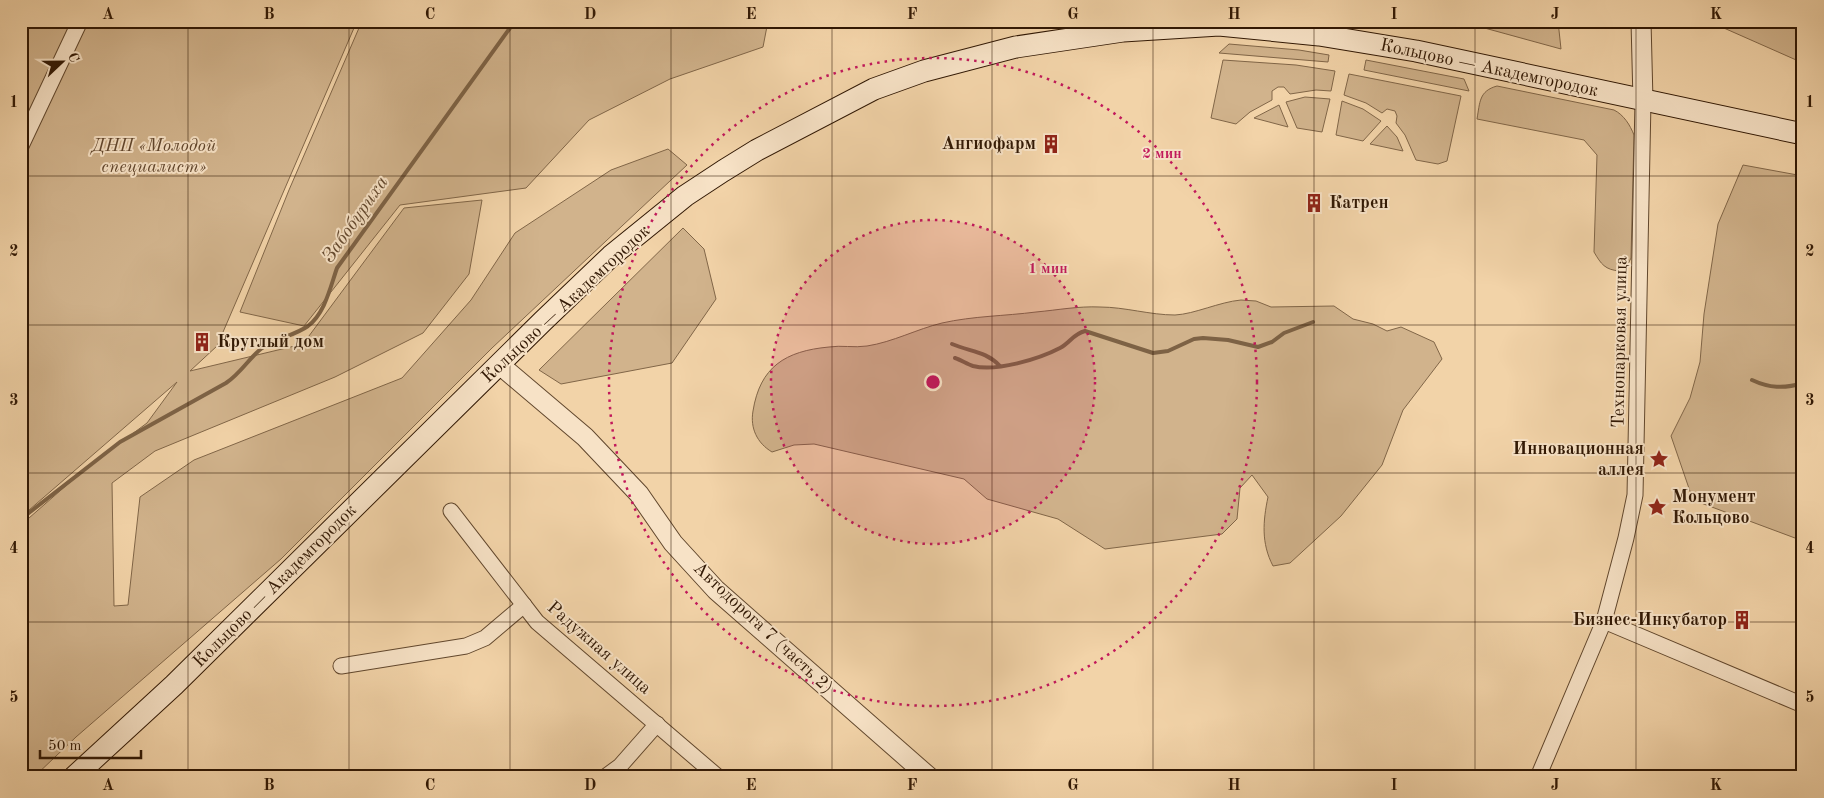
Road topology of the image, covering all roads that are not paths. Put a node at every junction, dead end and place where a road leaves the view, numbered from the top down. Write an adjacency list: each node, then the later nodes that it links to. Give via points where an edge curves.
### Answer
1 (80, 21): 5 (street)
2 (1641, 21): 3 (street)
3 (1643, 101): 4 (main road, Кольцово — Академгородок); 6 (main road, Кольцово — Академгородок, via 1416,51 1319,35 1219,25 1123,31 1016,47 924,71 874,89 757,150 685,196 611,256); 9 (street, Технопарковая улица, via 1635,495)
4 (1803, 134)
5 (21, 146)
6 (500, 365): 13 (main road, Кольцово — Академгородок, via 181,678); 16 (street, Автодорога 7 (часть 2), via 585,437 632,486 673,543 716,590)
7 (451, 511): 8 (street, Радужная улица)
8 (524, 605): 10 (street, via 485,638 466,646); 12 (street, Радужная улица, via 537,622)
9 (1604, 621): 11 (street); 17 (street, Технопарковая улица)
10 (341, 666)
11 (1803, 705)
12 (657, 724): 14 (street, via 620,766); 15 (street, Радужная улица)
13 (74, 777)
14 (605, 777)
15 (718, 777)
16 (929, 777)
17 (1538, 777)

